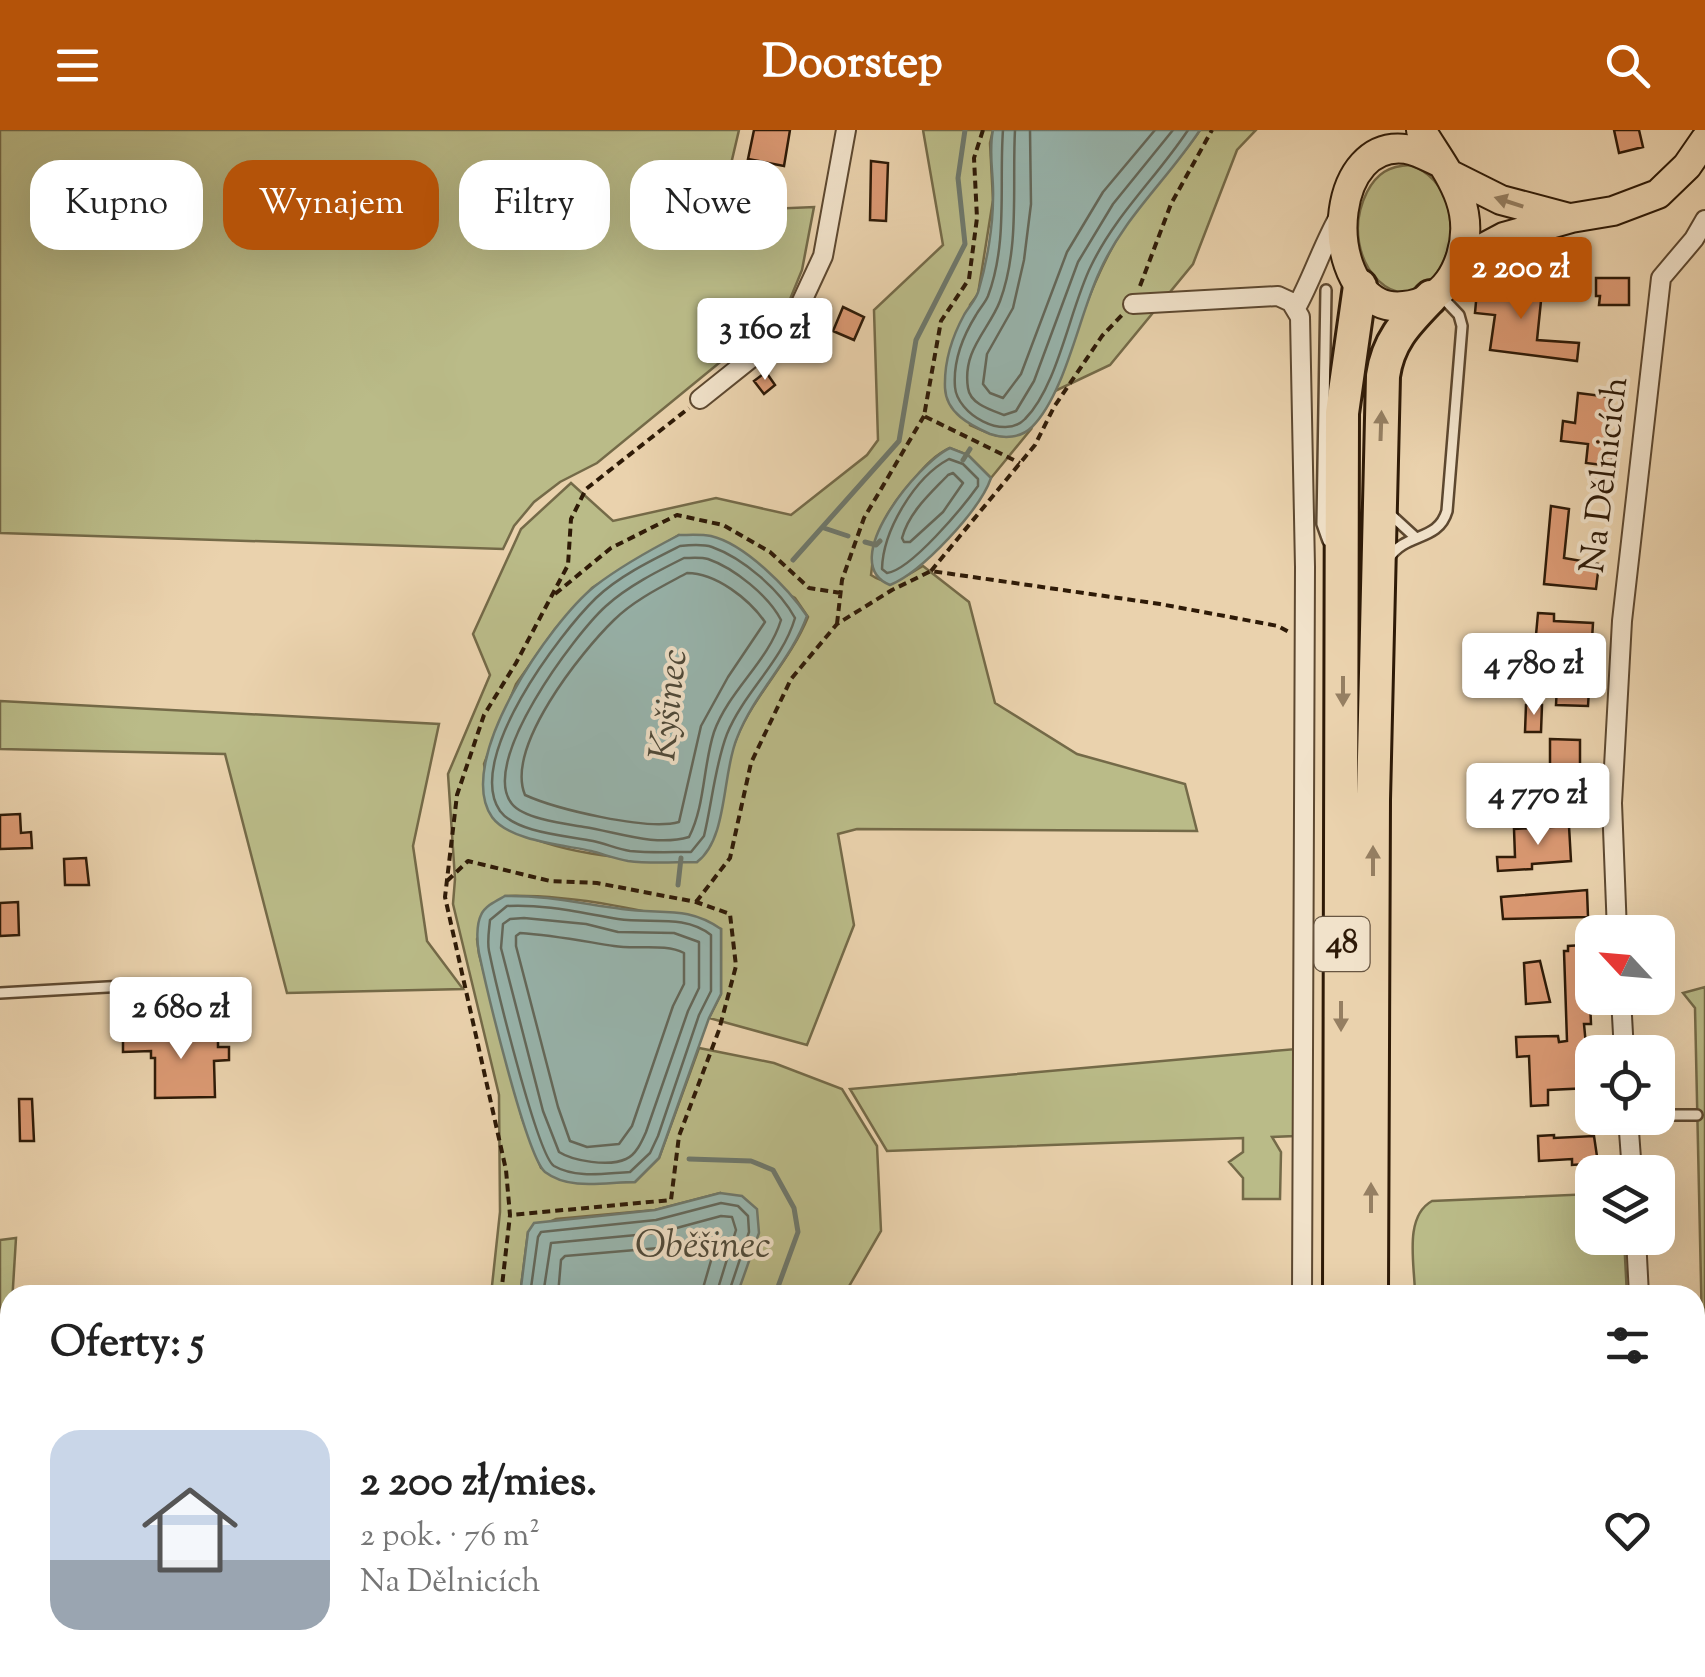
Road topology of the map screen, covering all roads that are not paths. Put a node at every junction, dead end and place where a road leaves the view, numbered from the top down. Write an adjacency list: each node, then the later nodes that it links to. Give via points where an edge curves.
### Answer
1 (846, 130): 16 (street, via 823,256 790,327)
2 (1377, 130): 5 (main road)
3 (1421, 130): 6 (main road)
4 (1705, 140): 8 (main road, via 1658,194)
5 (1371, 158): 6 (main road, via 1404,148); 7 (main road, via 1351,182)
6 (1446, 169): 8 (main road, one-way to 6, via 1500,200); 10 (main road, via 1462,197 1466,224)
7 (1344, 208): 11 (main road, 48, via 1342,239); 12 (street, via 1318,253)
8 (1570, 218): 10 (main road, via 1488,244)
9 (1705, 220): 21 (street, Na Dělnicích, via 1661,278 1622,621 1612,802)
10 (1457, 271): 13 (main road, 48)
11 (1358, 283): 12 (street, via 1329,271); 13 (main road, via 1386,305); 19 (highway, 48, via 1342,413)
12 (1317, 287): 15 (street); 19 (lane, via 1322,524)
13 (1435, 295): 17 (highway, 48, one-way to 13, via 1386,359 1400,329); 18 (lane, via 1459,315 1462,339 1446,511 1437,530)
14 (1133, 304): 15 (street, via 1278,296)
15 (1296, 308): 27 (street, via 1304,641)
16 (700, 399)
17 (1379, 480): 18 (lane, via 1389,514); 20 (highway, 48)
18 (1414, 536): 20 (lane, via 1384,566)
19 (1344, 593): 28 (highway, 48, one-way to 28)
20 (1377, 594): 29 (highway, 48, one-way to 20)
21 (1616, 915)
22 (144, 985): 23 (lane)
23 (0, 993)
24 (1697, 1115): 25 (lane)
25 (1675, 1116)
26 (1637, 1255): 30 (street)
27 (1302, 1285)
28 (1340, 1285)
29 (1371, 1285)
30 (1639, 1285)

